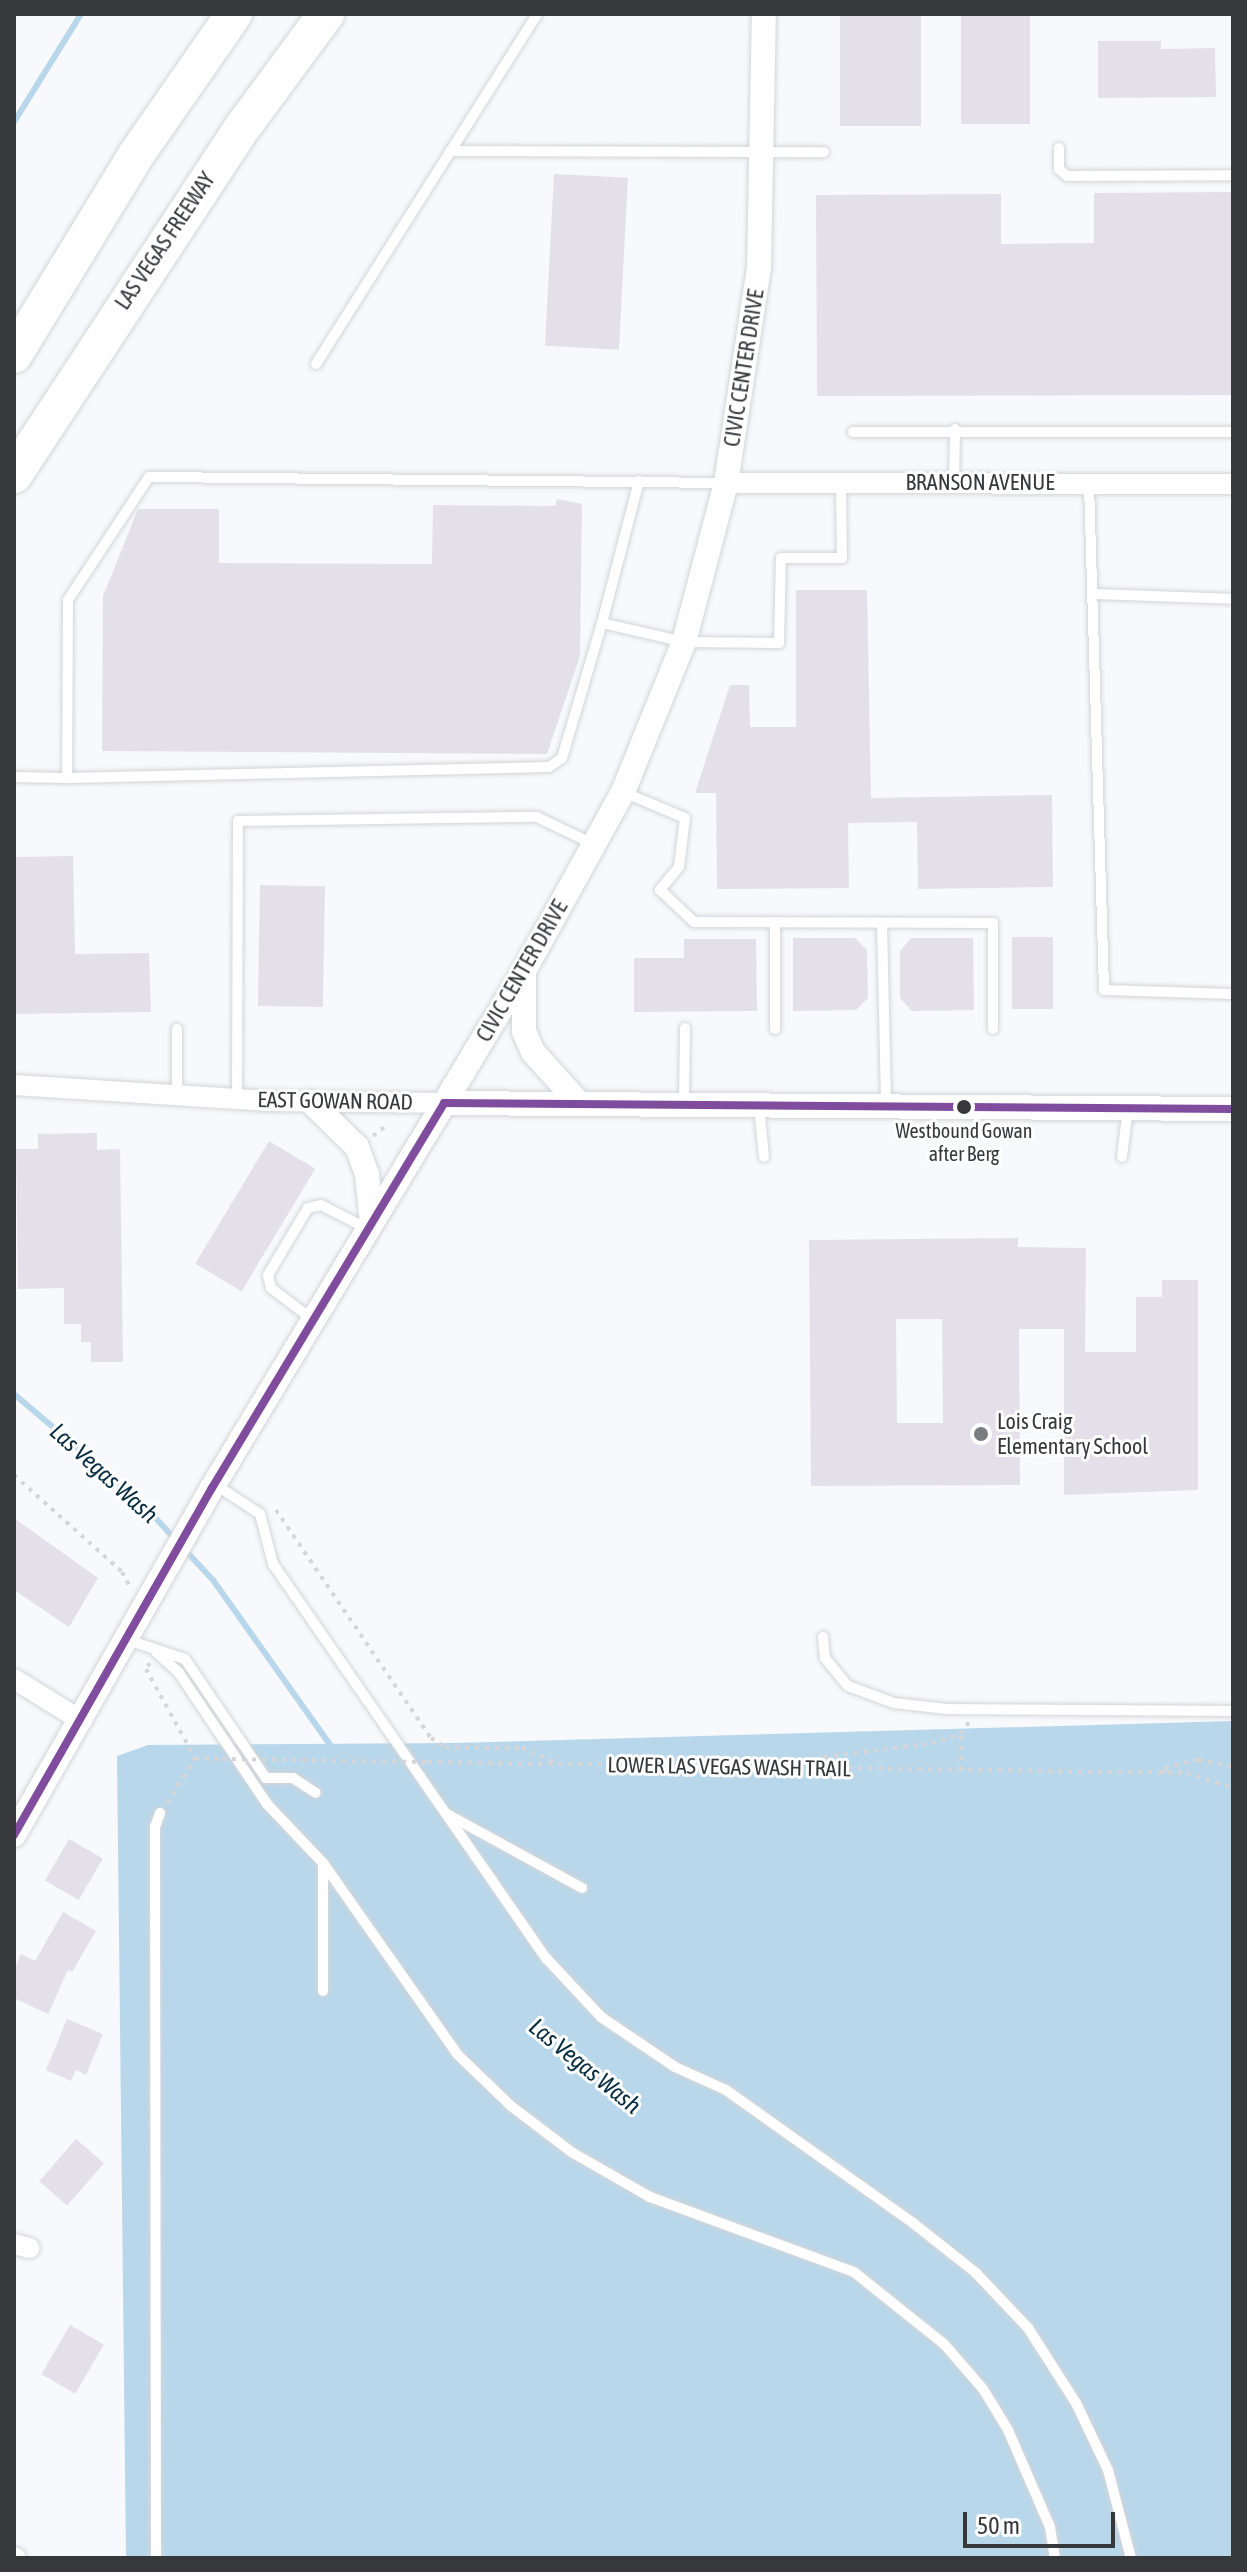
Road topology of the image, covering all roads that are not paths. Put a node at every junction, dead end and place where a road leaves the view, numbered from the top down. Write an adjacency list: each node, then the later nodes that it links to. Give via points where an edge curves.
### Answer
1 (234, 14): 10 (highway, via 136,155)
2 (326, 14): 15 (highway, LAS VEGAS FREEWAY, via 236,137)
3 (537, 14): 6 (lane)
4 (764, 14): 8 (street, CIVIC CENTER DRIVE)
5 (1059, 148): 9 (lane, via 1059,169 1067,176)
6 (450, 151): 8 (lane); 11 (lane)
7 (824, 152): 8 (lane)
8 (761, 153): 17 (street, CIVIC CENTER DRIVE, via 759,268)
9 (1233, 175)
10 (14, 355)
11 (316, 364)
12 (955, 429): 13 (lane); 14 (lane); 19 (lane)
13 (853, 432)
14 (1233, 432)
15 (14, 475)
16 (639, 481): 17 (lane); 24 (lane); 27 (lane, via 149,477 68,600)
17 (726, 483): 18 (street, BRANSON AVENUE); 25 (street, CIVIC CENTER DRIVE)
18 (841, 483): 19 (street, BRANSON AVENUE); 25 (lane, via 842,558 781,558 779,643)
19 (954, 483): 20 (street, BRANSON AVENUE)
20 (1089, 484): 21 (street, BRANSON AVENUE); 22 (lane)
21 (1233, 484)
22 (1093, 594): 23 (lane); 33 (lane, via 1104,990)
23 (1233, 599)
24 (602, 623): 25 (lane); 27 (lane, via 562,758 549,767)
25 (684, 642): 28 (street, CIVIC CENTER DRIVE)
26 (14, 777): 27 (lane)
27 (67, 778)
28 (623, 792): 29 (street, CIVIC CENTER DRIVE); 30 (lane, via 685,818 679,867 660,890 694,922)
29 (595, 845): 32 (street, CIVIC CENTER DRIVE); 40 (lane, via 537,817 238,821)
30 (775, 922): 31 (lane); 36 (lane)
31 (882, 923): 37 (lane, via 993,923); 46 (lane)
32 (524, 971): 43 (street, via 529,1041); 44 (street, CIVIC CENTER DRIVE)
33 (1233, 994)
34 (685, 1028): 41 (lane)
35 (177, 1029): 39 (lane)
36 (775, 1029)
37 (993, 1029)
38 (14, 1085): 39 (street, EAST GOWAN ROAD)
39 (177, 1095): 40 (street, EAST GOWAN ROAD)
40 (237, 1099): 42 (street, EAST GOWAN ROAD)
41 (684, 1101): 43 (street, EAST GOWAN ROAD); 45 (street, EAST GOWAN ROAD)
42 (311, 1102): 44 (street, EAST GOWAN ROAD); 51 (street, via 357,1147 367,1174)
43 (578, 1102): 44 (street, EAST GOWAN ROAD)
44 (444, 1103): 51 (street, CIVIC CENTER DRIVE)
45 (758, 1104): 46 (street, EAST GOWAN ROAD); 49 (lane)
46 (886, 1105): 47 (street, EAST GOWAN ROAD)
47 (1128, 1108): 48 (street, EAST GOWAN ROAD); 50 (lane)
48 (1233, 1109)
49 (764, 1157)
50 (1122, 1157)
51 (370, 1226): 52 (street, CIVIC CENTER DRIVE); 52 (lane, via 321,1205 308,1208 268,1275 271,1288)
52 (313, 1320): 53 (street, CIVIC CENTER DRIVE)
53 (213, 1486): 55 (street, CIVIC CENTER DRIVE); 62 (lane, via 260,1514 273,1564)
54 (823, 1637): 58 (lane, via 825,1658 848,1686 894,1703 978,1710)
55 (126, 1639): 56 (lane); 59 (street, CIVIC CENTER DRIVE)
56 (156, 1652): 60 (lane, via 185,1659 266,1778 293,1778); 64 (lane, via 179,1673 267,1804)
57 (14, 1679): 59 (street)
58 (1233, 1711)
59 (82, 1721): 63 (street, CIVIC CENTER DRIVE)
60 (316, 1793)
61 (160, 1813): 67 (lane, via 155,1827)
62 (445, 1813): 65 (lane); 69 (lane, via 547,1959 601,2017 675,2067 726,2090 913,2223 976,2273 1028,2328 1076,2403 1108,2470)
63 (14, 1835)
64 (323, 1863): 66 (lane); 68 (lane, via 457,2054 511,2106 573,2153 650,2197 854,2272 944,2344 983,2389 1008,2430 1050,2527)
65 (582, 1888)
66 (323, 1991)
67 (156, 2558)
68 (1055, 2558)
69 (1131, 2558)

